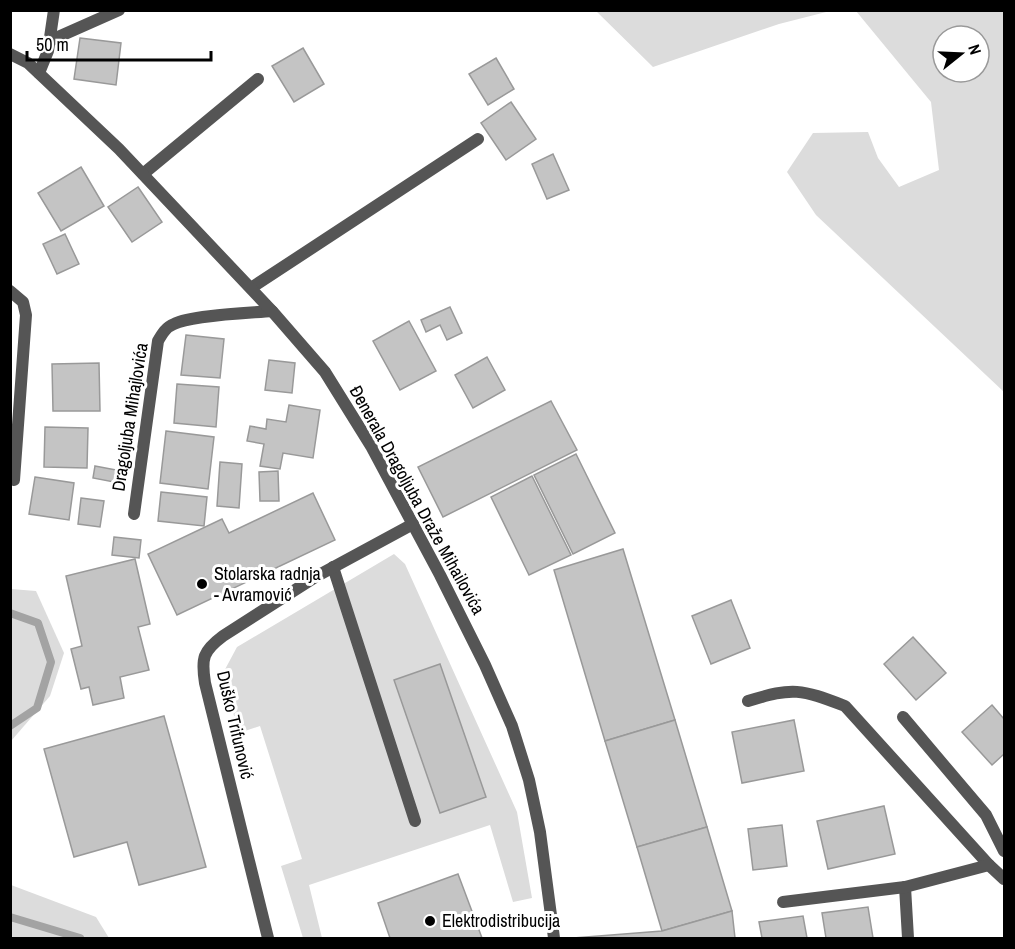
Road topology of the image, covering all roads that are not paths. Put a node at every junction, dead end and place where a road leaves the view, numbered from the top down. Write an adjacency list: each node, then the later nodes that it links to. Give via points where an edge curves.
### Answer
1 (54, 10): 3 (street)
2 (119, 10): 3 (street)
3 (49, 41): 5 (street)
4 (10, 54): 5 (street, Đenerala Dragoljuba Draže Mihailovića)
5 (39, 73): 8 (street, Đenerala Dragoljuba Draže Mihailovića)
6 (258, 79): 8 (street)
7 (478, 139): 9 (street)
8 (143, 174): 9 (street, Đenerala Dragoljuba Draže Mihailovića)
9 (251, 288): 11 (street, Đenerala Dragoljuba Draže Mihailovića)
10 (10, 291): 12 (street, via 23,302 26,315)
11 (273, 310): 13 (street, Dragoljuba Mihajlovića, via 181,321 162,334); 14 (street, Đenerala Dragoljuba Draže Mihailovića, via 325,372)
12 (14, 480)
13 (134, 514)
14 (413, 524): 15 (street, Duško Trifunović); 25 (street, Đenerala Dragoljuba Draže Mihailovića, via 485,664 512,726 540,832)
15 (333, 567): 18 (street); 24 (street, Duško Trifunović, via 223,636 204,656 206,683)
16 (748, 701): 20 (street, via 795,690 845,705)
17 (903, 717): 19 (street, via 986,815)
18 (415, 821)
19 (1005, 851)
20 (989, 865): 21 (street); 22 (street)
21 (1005, 879)
22 (905, 887): 23 (street); 26 (street)
23 (783, 902)
24 (268, 939)
25 (554, 939)
26 (908, 939)

